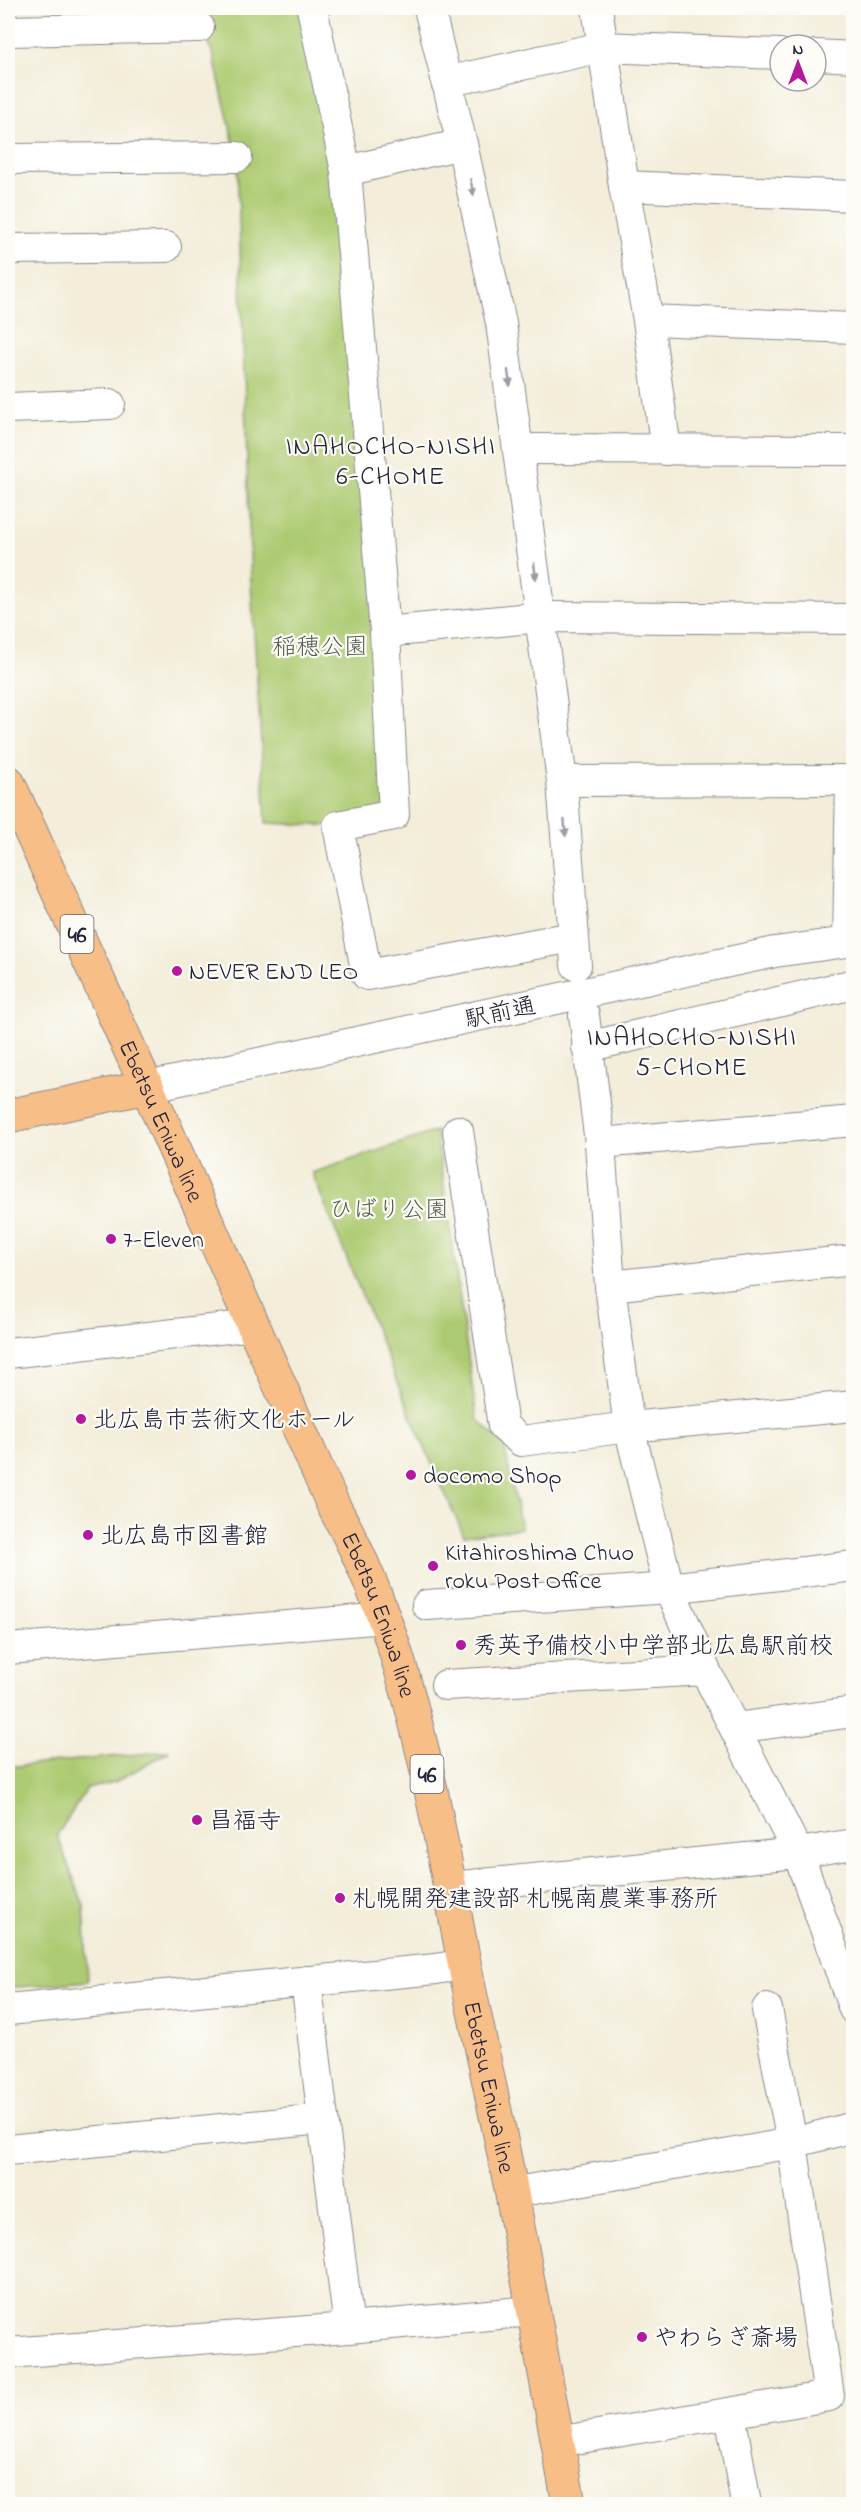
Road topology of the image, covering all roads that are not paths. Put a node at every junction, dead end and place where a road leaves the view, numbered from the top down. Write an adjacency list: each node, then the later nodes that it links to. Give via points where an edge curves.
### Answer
1 (312, 8): 14 (street)
2 (429, 8): 10 (street)
3 (597, 8): 6 (street)
4 (199, 27): 5 (street)
5 (8, 31)
6 (602, 47): 7 (street); 10 (street); 15 (street)
7 (768, 54)
8 (828, 56): 9 (street)
9 (854, 57)
10 (446, 82): 11 (street)
11 (462, 144): 14 (street); 23 (street, one-way to 23, via 501,323)
12 (237, 158): 13 (street)
13 (8, 159)
14 (346, 171): 28 (street)
15 (624, 186): 16 (street); 19 (street)
16 (854, 196)
17 (166, 247): 18 (street)
18 (8, 249)
19 (648, 320): 20 (street); 24 (street)
20 (854, 328)
21 (110, 404): 22 (street)
22 (8, 408)
23 (519, 449): 24 (street); 26 (street, one-way to 26)
24 (666, 450): 25 (street)
25 (854, 450)
26 (541, 617): 27 (street); 28 (street); 30 (street)
27 (854, 619)
28 (385, 632): 30 (street, one-way to 28, via 575,951 367,975 338,826 394,815)
29 (852, 780): 30 (street); 32 (street)
30 (562, 781)
31 (8, 782): 36 (main road, Ebetsu Eniwa line / 46)
32 (851, 941): 36 (street, 駅前通, via 775,952)
33 (854, 984): 35 (street)
34 (584, 1015): 35 (street)
35 (587, 1047): 40 (street)
36 (147, 1087): 37 (main road); 43 (main road, Ebetsu Eniwa line / 46)
37 (8, 1116)
38 (854, 1121): 40 (street)
39 (458, 1131): 46 (street, via 503,1426 521,1441)
40 (600, 1143): 42 (street)
41 (854, 1260): 42 (street)
42 (610, 1286): 46 (street)
43 (254, 1325): 44 (street); 50 (main road, Ebetsu Eniwa line / 46)
44 (8, 1353)
45 (854, 1406): 46 (street)
46 (629, 1427): 48 (street)
47 (854, 1566): 48 (street)
48 (669, 1588): 49 (street); 52 (street)
49 (427, 1605)
50 (385, 1618): 51 (street); 58 (main road, Ebetsu Eniwa line / 46, via 424,1756)
51 (8, 1649)
52 (705, 1670): 53 (street); 55 (street)
53 (446, 1685)
54 (854, 1712): 55 (street)
55 (735, 1728): 57 (street)
56 (854, 1844): 57 (street)
57 (798, 1853): 58 (street); 61 (street)
58 (450, 1887): 59 (main road, Ebetsu Eniwa line / 46)
59 (465, 1964): 60 (street); 68 (main road, Ebetsu Eniwa line / 46)
60 (306, 1981): 63 (street); 64 (street)
61 (854, 2008)
62 (767, 2009): 66 (street)
63 (8, 2010)
64 (323, 2119): 67 (street); 70 (street)
65 (854, 2127): 66 (street)
66 (792, 2143): 68 (street); 72 (street)
67 (8, 2150)
68 (512, 2193): 69 (main road, Ebetsu Eniwa line / 46)
69 (532, 2312): 70 (street); 74 (main road, Ebetsu Eniwa line / 46)
70 (349, 2328): 71 (street)
71 (8, 2353)
72 (841, 2394): 73 (street)
73 (730, 2414): 74 (street); 76 (street)
74 (557, 2442): 75 (main road, Ebetsu Eniwa line / 46)
75 (569, 2505)
76 (746, 2505)

